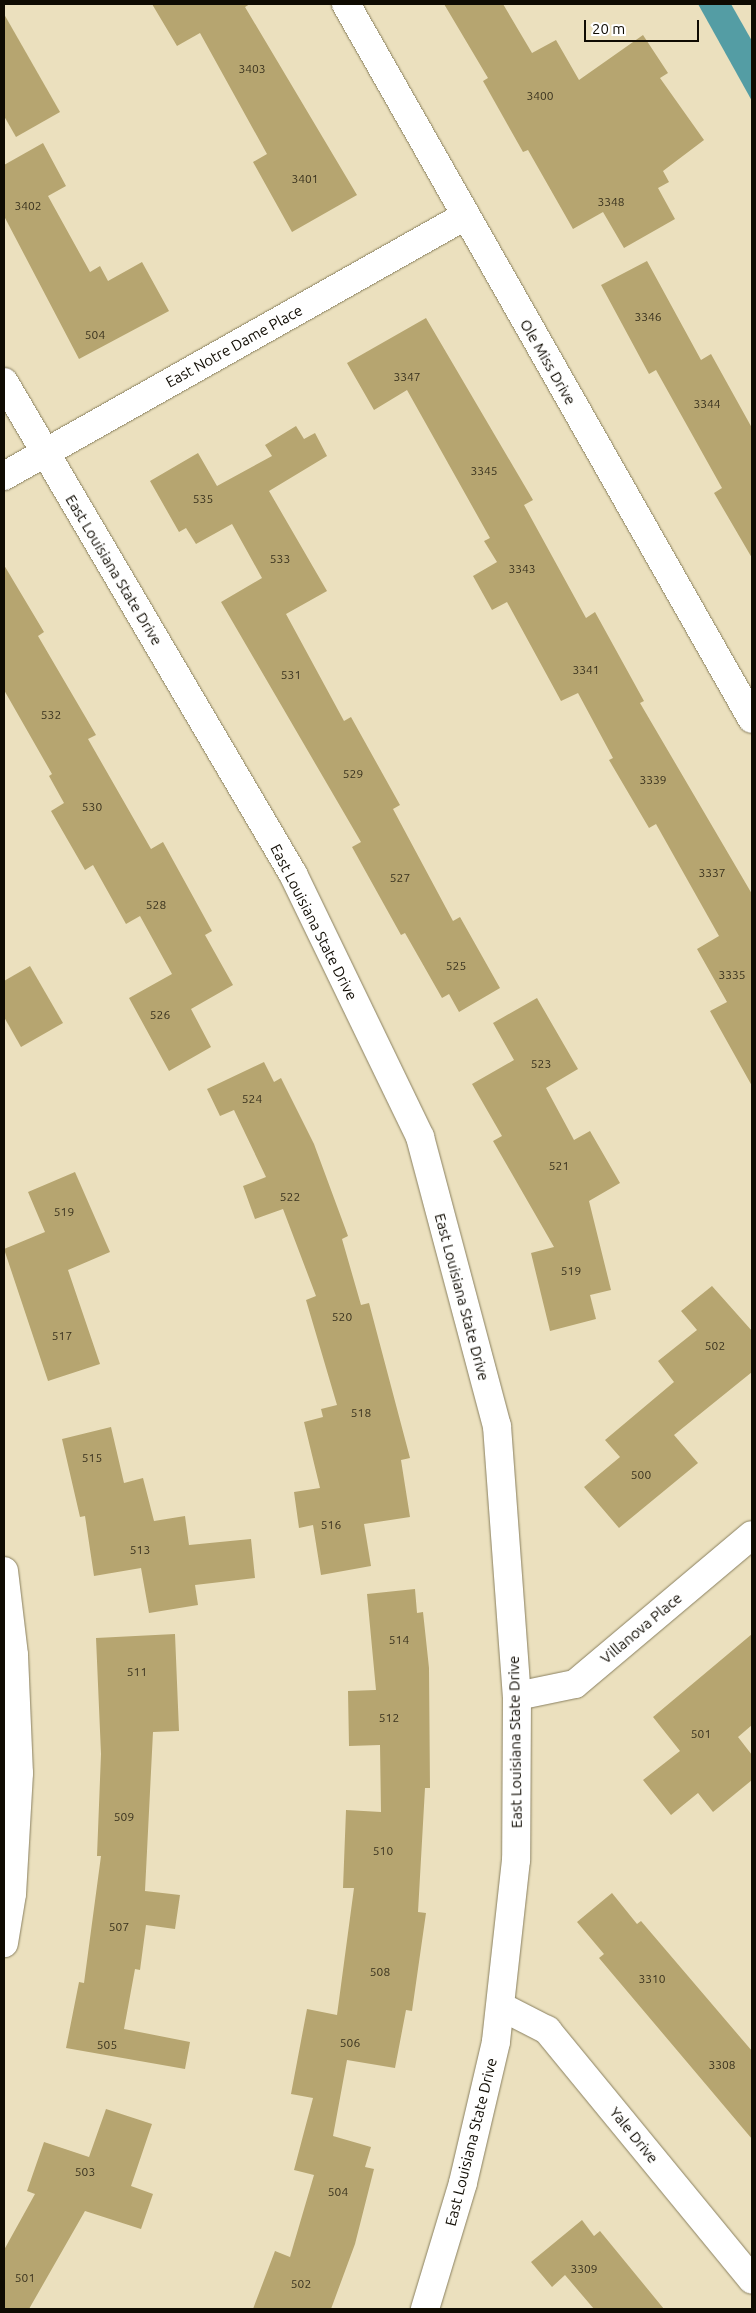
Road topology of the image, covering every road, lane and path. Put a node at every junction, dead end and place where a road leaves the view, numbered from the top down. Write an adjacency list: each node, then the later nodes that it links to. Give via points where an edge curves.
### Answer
1 (346, 4): 2 (street, Ole Miss Drive)
2 (465, 216): 4 (street, East Notre Dame Place); 6 (street, Ole Miss Drive)
3 (4, 382): 4 (street, East Louisiana State Drive)
4 (44, 453): 5 (street, East Notre Dame Place); 9 (street, East Louisiana State Drive, via 293,874 420,1137 497,1426)
5 (4, 476)
6 (752, 719)
7 (752, 1535): 9 (street, Villanova Place, via 575,1684)
8 (4, 1571): 10 (street, via 14,1655 19,1773 12,1894)
9 (517, 1696): 11 (street, East Louisiana State Drive, via 516,1860)
10 (4, 1943)
11 (502, 2007): 12 (street, Yale Drive, via 547,2030); 13 (street, East Louisiana State Drive, via 464,2183)
12 (752, 2280)
13 (425, 2309)

